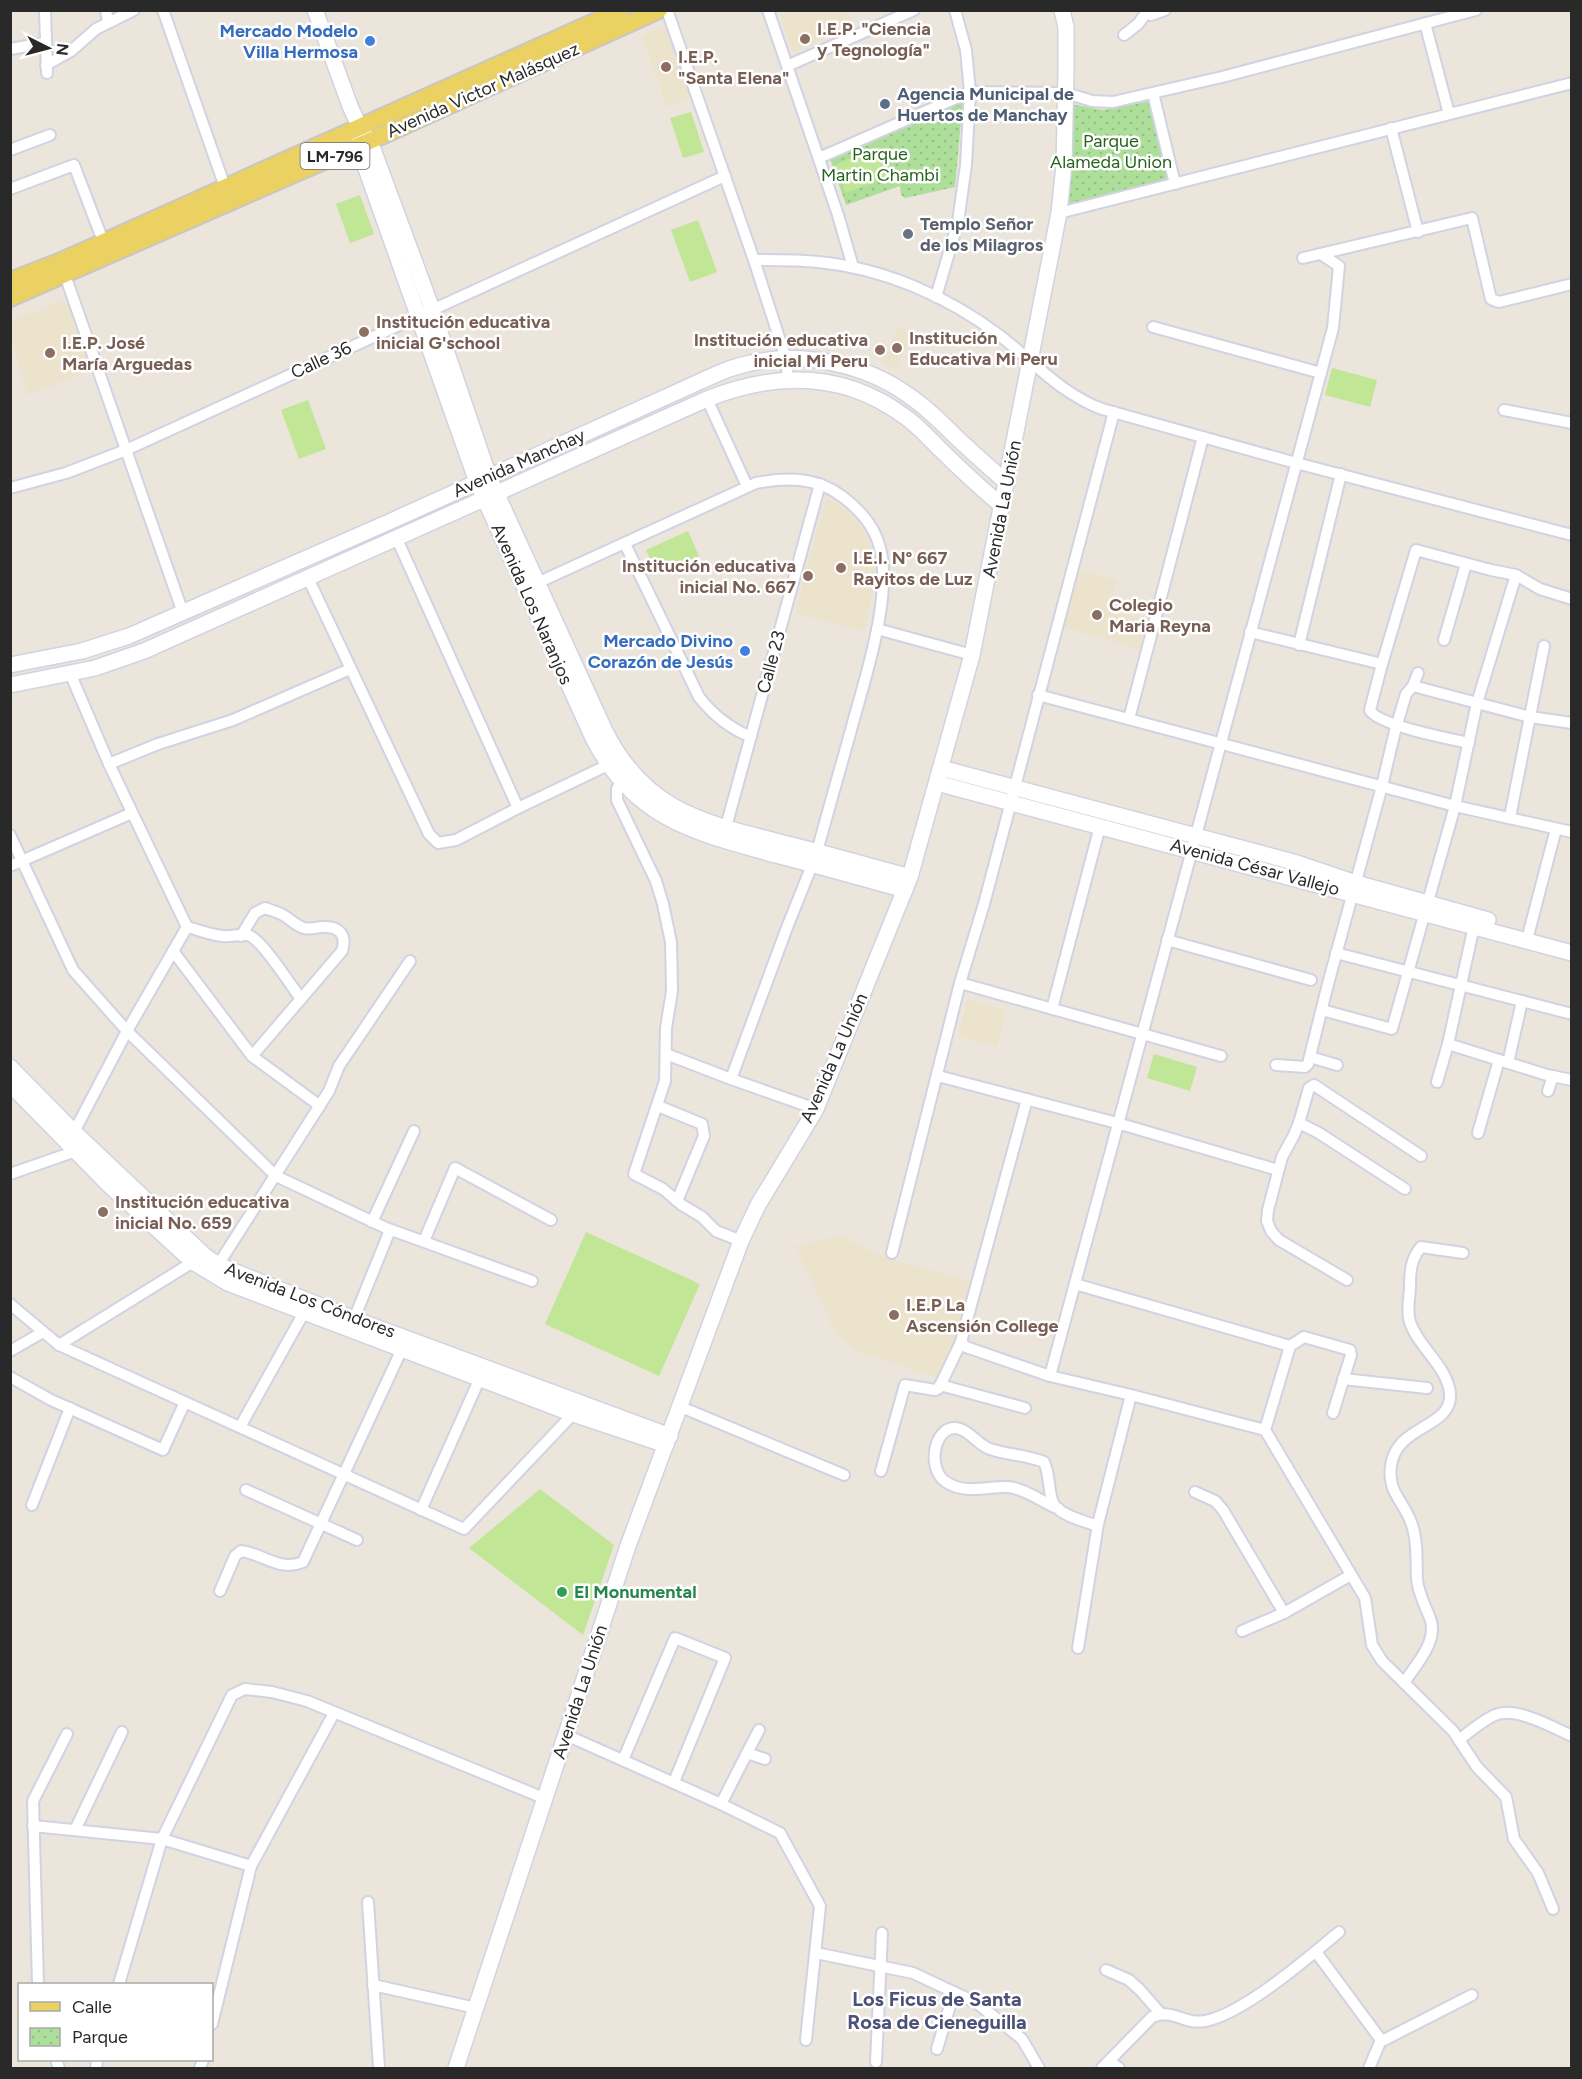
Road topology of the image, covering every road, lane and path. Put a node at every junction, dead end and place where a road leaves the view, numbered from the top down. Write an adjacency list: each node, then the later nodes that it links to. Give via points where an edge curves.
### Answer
1 (45, 10): 21 (street)
2 (106, 10): 17 (street)
3 (134, 10): 17 (street)
4 (163, 10): 36 (street)
5 (315, 10): 31 (street, Avenida Los Naranjos)
6 (621, 10): 31 (main road, Avenida Victor Malásquez / LM-796)
7 (659, 10): 31 (main road, Avenida Victor Malásquez / LM-796)
8 (667, 10): 34 (street)
9 (768, 10): 23 (street)
10 (914, 10): 23 (street)
11 (955, 10): 25 (street, via 966,50)
12 (1062, 10): 19 (street, Avenida La Unión)
13 (1069, 10): 19 (street)
14 (1165, 10): 16 (street, via 1151,15)
15 (1476, 10): 18 (street)
16 (1146, 12): 20 (street)
17 (108, 22): 21 (street, via 46,69)
18 (1425, 23): 27 (street); 28 (street)
19 (1066, 27): 26 (street, Avenida La Unión)
20 (1124, 35)
21 (45, 43): 22 (street)
22 (10, 49)
23 (787, 66): 33 (street)
24 (1572, 83): 28 (street)
25 (970, 92): 26 (street); 33 (street); 48 (street, via 958,222)
26 (1066, 93): 27 (street, via 1107,103); 38 (street, Avenida La Unión)
27 (1153, 93): 35 (street)
28 (1449, 114): 29 (street)
29 (1391, 129): 35 (street); 39 (street)
30 (50, 135): 32 (street)
31 (363, 138): 36 (main road, Avenida Victor Malásquez / LM-796); 45 (main road, Avenida Victor Malásquez / LM-796); 50 (street, Avenida Los Naranjos)
32 (10, 150)
33 (819, 158): 44 (street)
34 (725, 176): 43 (street); 50 (street, Calle 36)
35 (1175, 184): 38 (street)
36 (225, 187): 40 (main road, Avenida Victor Malásquez / LM-796)
37 (10, 189): 40 (street, via 74,165)
38 (1059, 213): 53 (street, Avenida La Unión)
39 (1418, 232): 41 (street); 47 (street, via 1472,218 1494,302)
40 (103, 241): 46 (main road, Avenida Victor Malásquez / LM-796)
41 (1321, 254): 42 (street); 54 (street, via 1339,268 1333,328)
42 (1303, 258)
43 (754, 260): 44 (street); 52 (street)
44 (853, 267): 48 (street)
45 (65, 275): 49 (main road, Avenida Victor Malásquez / LM-796); 61 (street)
46 (10, 281)
47 (1572, 284)
48 (936, 297): 53 (street, via 985,325)
49 (10, 298)
50 (426, 312): 61 (street, Calle 36); 64 (street, Avenida Los Naranjos)
51 (1153, 327): 54 (street)
52 (786, 359): 55 (street); 64 (street, Avenida Manchay, via 749,363 724,371); 65 (street, Avenida Manchay, via 836,364 898,388)
53 (1031, 361): 58 (street, via 1071,395); 65 (street, Avenida La Unión)
54 (1321, 373): 62 (street)
55 (788, 380): 56 (street, Avenida Manchay, via 756,382); 70 (street, Avenida Manchay, via 820,381 852,389 892,408)
56 (707, 399): 67 (street); 69 (street, Avenida Manchay)
57 (1504, 410): 59 (street)
58 (1114, 412): 60 (street); 93 (street)
59 (1572, 423)
60 (1203, 437): 62 (street); 96 (street)
61 (126, 450): 68 (street, Calle 36, via 66,473); 79 (street)
62 (1296, 463): 63 (street); 81 (street)
63 (1341, 474): 71 (street); 83 (street)
64 (483, 479): 69 (street, Avenida Los Naranjos); 79 (street, Avenida Manchay)
65 (1007, 483): 70 (street, Avenida La Unión)
66 (820, 484): 67 (street, via 780,479); 80 (street, via 859,511 879,544 882,571); 99 (street, Calle 23)
67 (747, 486): 73 (street)
68 (10, 488)
69 (491, 497): 72 (street, Avenida Manchay); 77 (street, Avenida Los Naranjos); 103 (street, Avenida Los Naranjos)
70 (1002, 506): 85 (street, Avenida La Unión)
71 (1572, 535)
72 (397, 539): 76 (street, Avenida Manchay); 111 (street)
73 (625, 544): 77 (street); 99 (street, via 699,697 723,722)
74 (1466, 564): 75 (street); 82 (street); 86 (street, via 1416,550)
75 (1516, 575): 78 (street, via 1540,589); 94 (street)
76 (308, 578): 88 (street); 89 (street, Avenida Manchay, via 144,651)
77 (537, 583): 117 (street, Avenida Los Naranjos, via 605,731 628,769 672,806)
78 (1572, 599)
79 (183, 613): 87 (street, Avenida Manchay, via 102,645)
80 (877, 629): 85 (street); 120 (street)
81 (1250, 632): 83 (street); 101 (street)
82 (1444, 640)
83 (1299, 645): 86 (street)
84 (1544, 646): 95 (street)
85 (972, 655): 104 (street, Avenida La Unión)
86 (1382, 664): 98 (street, via 1370,710 1377,718)
87 (10, 665)
88 (350, 669): 102 (street, via 233,720); 111 (street, via 432,839 438,843 456,840)
89 (70, 673): 91 (street, Avenida Manchay); 102 (street)
90 (1418, 673): 92 (street)
91 (10, 685)
92 (1413, 686): 94 (street); 98 (street, via 1406,694)
93 (1038, 695): 96 (street); 107 (street)
94 (1477, 703): 95 (street); 100 (street)
95 (1530, 717): 97 (street); 113 (street)
96 (1129, 719): 101 (street)
97 (1572, 723)
98 (1397, 725): 100 (street); 108 (street)
99 (751, 737): 117 (street, Calle 23)
100 (1468, 743): 110 (street)
101 (1220, 744): 108 (street); 119 (street)
102 (109, 764): 112 (street)
103 (608, 765): 105 (street, Avenida Los Naranjos); 111 (street)
104 (941, 768): 106 (street, Avenida La Unión); 107 (street, Avenida César Vallejo)
105 (621, 782): 117 (street, Avenida Los Naranjos, via 665,818 691,830); 148 (street, via 616,789 617,800 656,881 671,942 672,991)
106 (937, 783): 109 (street, Avenida César Vallejo); 123 (street, Avenida La Unión)
107 (1014, 786): 109 (street); 119 (street, Avenida César Vallejo)
108 (1382, 786): 110 (street); 124 (street)
109 (1010, 802): 114 (street, Avenida César Vallejo); 138 (street)
110 (1455, 806): 113 (street); 125 (street)
111 (518, 808)
112 (132, 813): 121 (street); 127 (street)
113 (1510, 818): 115 (street)
114 (1100, 826): 119 (street, Avenida César Vallejo); 142 (street)
115 (1556, 829): 116 (street); 128 (street)
116 (1571, 829)
117 (724, 834): 120 (street, Avenida Los Naranjos)
118 (10, 835): 121 (street)
119 (1193, 843): 124 (street, Avenida César Vallejo, via 1297,863); 130 (street)
120 (815, 858): 123 (street, Avenida Los Naranjos); 158 (street)
121 (22, 861): 122 (street); 145 (street, via 73,970)
122 (10, 866)
123 (908, 883): 166 (street, Avenida La Unión)
124 (1355, 888): 125 (street, Avenida César Vallejo); 133 (street)
125 (1427, 908): 126 (street, Avenida César Vallejo); 128 (street, Avenida César Vallejo); 136 (street)
126 (1474, 926): 134 (street, Avenida César Vallejo); 139 (street)
127 (187, 927): 129 (street, via 221,936); 132 (street)
128 (1529, 932): 131 (street, Avenida César Vallejo)
129 (241, 936): 140 (street, via 255,938); 140 (street, via 255,914 265,908 306,929 324,926 343,934 342,951)
130 (1167, 940): 137 (street); 146 (street)
131 (1572, 944)
132 (173, 951): 145 (street); 149 (street)
133 (1336, 953): 136 (street); 143 (street)
134 (1572, 953)
135 (410, 961): 165 (street, via 339,1066)
136 (1409, 972): 139 (street); 143 (street, via 1392,1029)
137 (1311, 980)
138 (960, 983): 142 (street); 156 (street)
139 (1461, 986): 141 (street); 147 (street)
140 (301, 999): 149 (street)
141 (1522, 1001): 144 (street); 152 (street)
142 (1052, 1009): 146 (street)
143 (1322, 1010): 151 (street)
144 (1572, 1014)
145 (127, 1031): 170 (street); 176 (street)
146 (1142, 1034): 150 (street); 168 (street)
147 (1448, 1044): 152 (street); 160 (street)
148 (666, 1054): 158 (street); 164 (street)
149 (252, 1056): 165 (street)
150 (1221, 1056)
151 (1310, 1057): 153 (street, via 1305,1067); 154 (street)
152 (1504, 1061): 157 (street); 171 (street)
153 (1276, 1065)
154 (1337, 1065)
155 (10, 1067): 170 (street, Avenida Los Cóndores)
156 (938, 1076): 163 (street); 184 (street)
157 (1553, 1076): 159 (street); 162 (street)
158 (731, 1079): 166 (street)
159 (1572, 1080)
160 (1437, 1082)
161 (10, 1084): 172 (street, Avenida Los Cóndores)
162 (1548, 1091)
163 (1027, 1099): 168 (street); 195 (street)
164 (658, 1106): 178 (street, via 634,1174); 178 (street, via 702,1124 704,1136)
165 (320, 1107): 176 (street)
166 (816, 1109): 183 (street, Avenida La Unión, via 758,1205)
167 (1299, 1123): 173 (street, via 1309,1088 1314,1085); 174 (street); 177 (street)
168 (1118, 1124): 174 (street); 190 (street)
169 (414, 1131): 180 (street)
170 (74, 1132): 187 (street, Avenida Los Cóndores)
171 (1478, 1133)
172 (76, 1151): 175 (street); 186 (street, Avenida Los Cóndores)
173 (1421, 1156)
174 (1278, 1170): 188 (street, via 1267,1221 1271,1231 1278,1240)
175 (10, 1174)
176 (276, 1176): 180 (street); 187 (street)
177 (1405, 1189)
178 (677, 1201): 183 (street, via 716,1230)
179 (551, 1220): 182 (street, via 455,1168)
180 (372, 1222): 181 (street)
181 (390, 1230): 182 (street); 193 (street)
182 (424, 1241): 189 (street)
183 (741, 1241): 208 (street, Avenida La Unión)
184 (892, 1253)
185 (1463, 1253): 232 (street, via 1421,1247 1410,1268 1410,1324 1446,1379 1450,1402 1445,1413 1401,1442 1391,1465 1391,1485 1413,1526 1417,1581 1432,1632 1429,1645)
186 (193, 1262): 192 (street, Avenida Los Cóndores, via 228,1283); 196 (street)
187 (218, 1265): 192 (street, Avenida Los Cóndores)
188 (1347, 1280)
189 (532, 1281)
190 (1075, 1284): 197 (street); 200 (street)
191 (10, 1304): 194 (street)
192 (308, 1307): 193 (street, Avenida Los Cóndores); 198 (street, Avenida Los Cóndores); 213 (street)
193 (354, 1319): 215 (street, Avenida Los Cóndores)
194 (43, 1332): 196 (street); 199 (street)
195 (961, 1341): 200 (street, via 966,1347); 204 (street)
196 (59, 1345): 207 (street)
197 (1290, 1346): 203 (street, via 1304,1337 1350,1350); 214 (street)
198 (402, 1349): 202 (street, Avenida Los Cóndores); 217 (street)
199 (10, 1351)
200 (1050, 1376): 206 (street)
201 (10, 1377): 209 (street)
202 (480, 1378): 212 (street, Avenida Los Cóndores); 223 (street)
203 (1343, 1379): 205 (street); 211 (street)
204 (940, 1385): 210 (street); 216 (street, via 935,1390 905,1385)
205 (1427, 1388)
206 (1131, 1395): 214 (street); 225 (street)
207 (185, 1402): 209 (street, via 163,1450); 213 (street)
208 (681, 1407): 215 (street, Avenida La Unión); 218 (street)
209 (70, 1408): 221 (street)
210 (1025, 1408)
211 (1333, 1413)
212 (573, 1414): 215 (street, Avenida Los Cóndores); 223 (street, via 464,1529)
213 (240, 1427): 217 (street)
214 (1266, 1430): 227 (street)
215 (668, 1441): 237 (street, Avenida La Unión, via 628,1546)
216 (881, 1471)
217 (344, 1475): 223 (street); 224 (street)
218 (844, 1475)
219 (246, 1490): 224 (street)
220 (1195, 1492): 229 (street, via 1215,1501 1223,1510)
221 (32, 1505)
222 (1059, 1509): 222 (street, via 1010,1487 978,1490 952,1486 943,1480 933,1461 938,1442 951,1429 959,1429 992,1450 1044,1462 1052,1501); 225 (street)
223 (421, 1510)
224 (321, 1524): 226 (street); 228 (street, via 303,1562 293,1566 241,1551)
225 (1097, 1526): 231 (street)
226 (357, 1540)
227 (1351, 1575): 229 (street); 232 (street, via 1365,1598 1372,1646)
228 (220, 1591)
229 (1284, 1612): 230 (street)
230 (1242, 1631)
231 (1078, 1648)
232 (1404, 1683): 239 (street)
233 (334, 1713): 244 (street); 248 (street, via 272,1692 245,1689 232,1695); 249 (street)
234 (759, 1730): 240 (street)
235 (122, 1732): 247 (street)
236 (67, 1734): 246 (street, via 33,1801)
237 (566, 1735): 242 (street); 244 (street, Avenida La Unión)
238 (1572, 1736): 239 (street, via 1509,1712 1482,1722)
239 (1459, 1740): 251 (street, via 1477,1767 1506,1797 1514,1839 1538,1873)
240 (747, 1753): 241 (street); 245 (street)
241 (765, 1759)
242 (623, 1760): 243 (street); 243 (street, via 675,1638 725,1658)
243 (674, 1782): 245 (street)
244 (546, 1799): 263 (street, Avenida La Unión)
245 (721, 1804): 255 (street, via 782,1837 820,1906)
246 (33, 1826): 247 (street); 258 (street)
247 (75, 1830): 248 (street)
248 (162, 1839): 249 (street); 259 (street)
249 (251, 1866): 265 (street)
250 (368, 1902): 260 (street)
251 (1553, 1909)
252 (1339, 1932): 254 (street)
253 (882, 1933): 256 (street)
254 (1316, 1952): 264 (street, via 1244,2004 1212,2019 1191,2022); 267 (street)
255 (816, 1953): 256 (street); 266 (street)
256 (881, 1966): 261 (street, via 913,1973); 269 (street)
257 (1106, 1970): 264 (street, via 1129,1980)
258 (38, 1983)
259 (119, 1983)
260 (373, 1985): 263 (street); 271 (street)
261 (954, 1992): 268 (street); 273 (street, via 977,2003 1022,2039)
262 (1472, 1995): 267 (street)
263 (476, 2008): 272 (street, Avenida La Unión)
264 (1161, 2014): 270 (street, via 1152,2017)
265 (213, 2020)
266 (806, 2040)
267 (1381, 2040): 275 (street)
268 (937, 2049)
269 (876, 2062)
270 (1106, 2065): 274 (street)
271 (379, 2068)
272 (456, 2068)
273 (1039, 2068)
274 (1119, 2068)
275 (1369, 2068)

